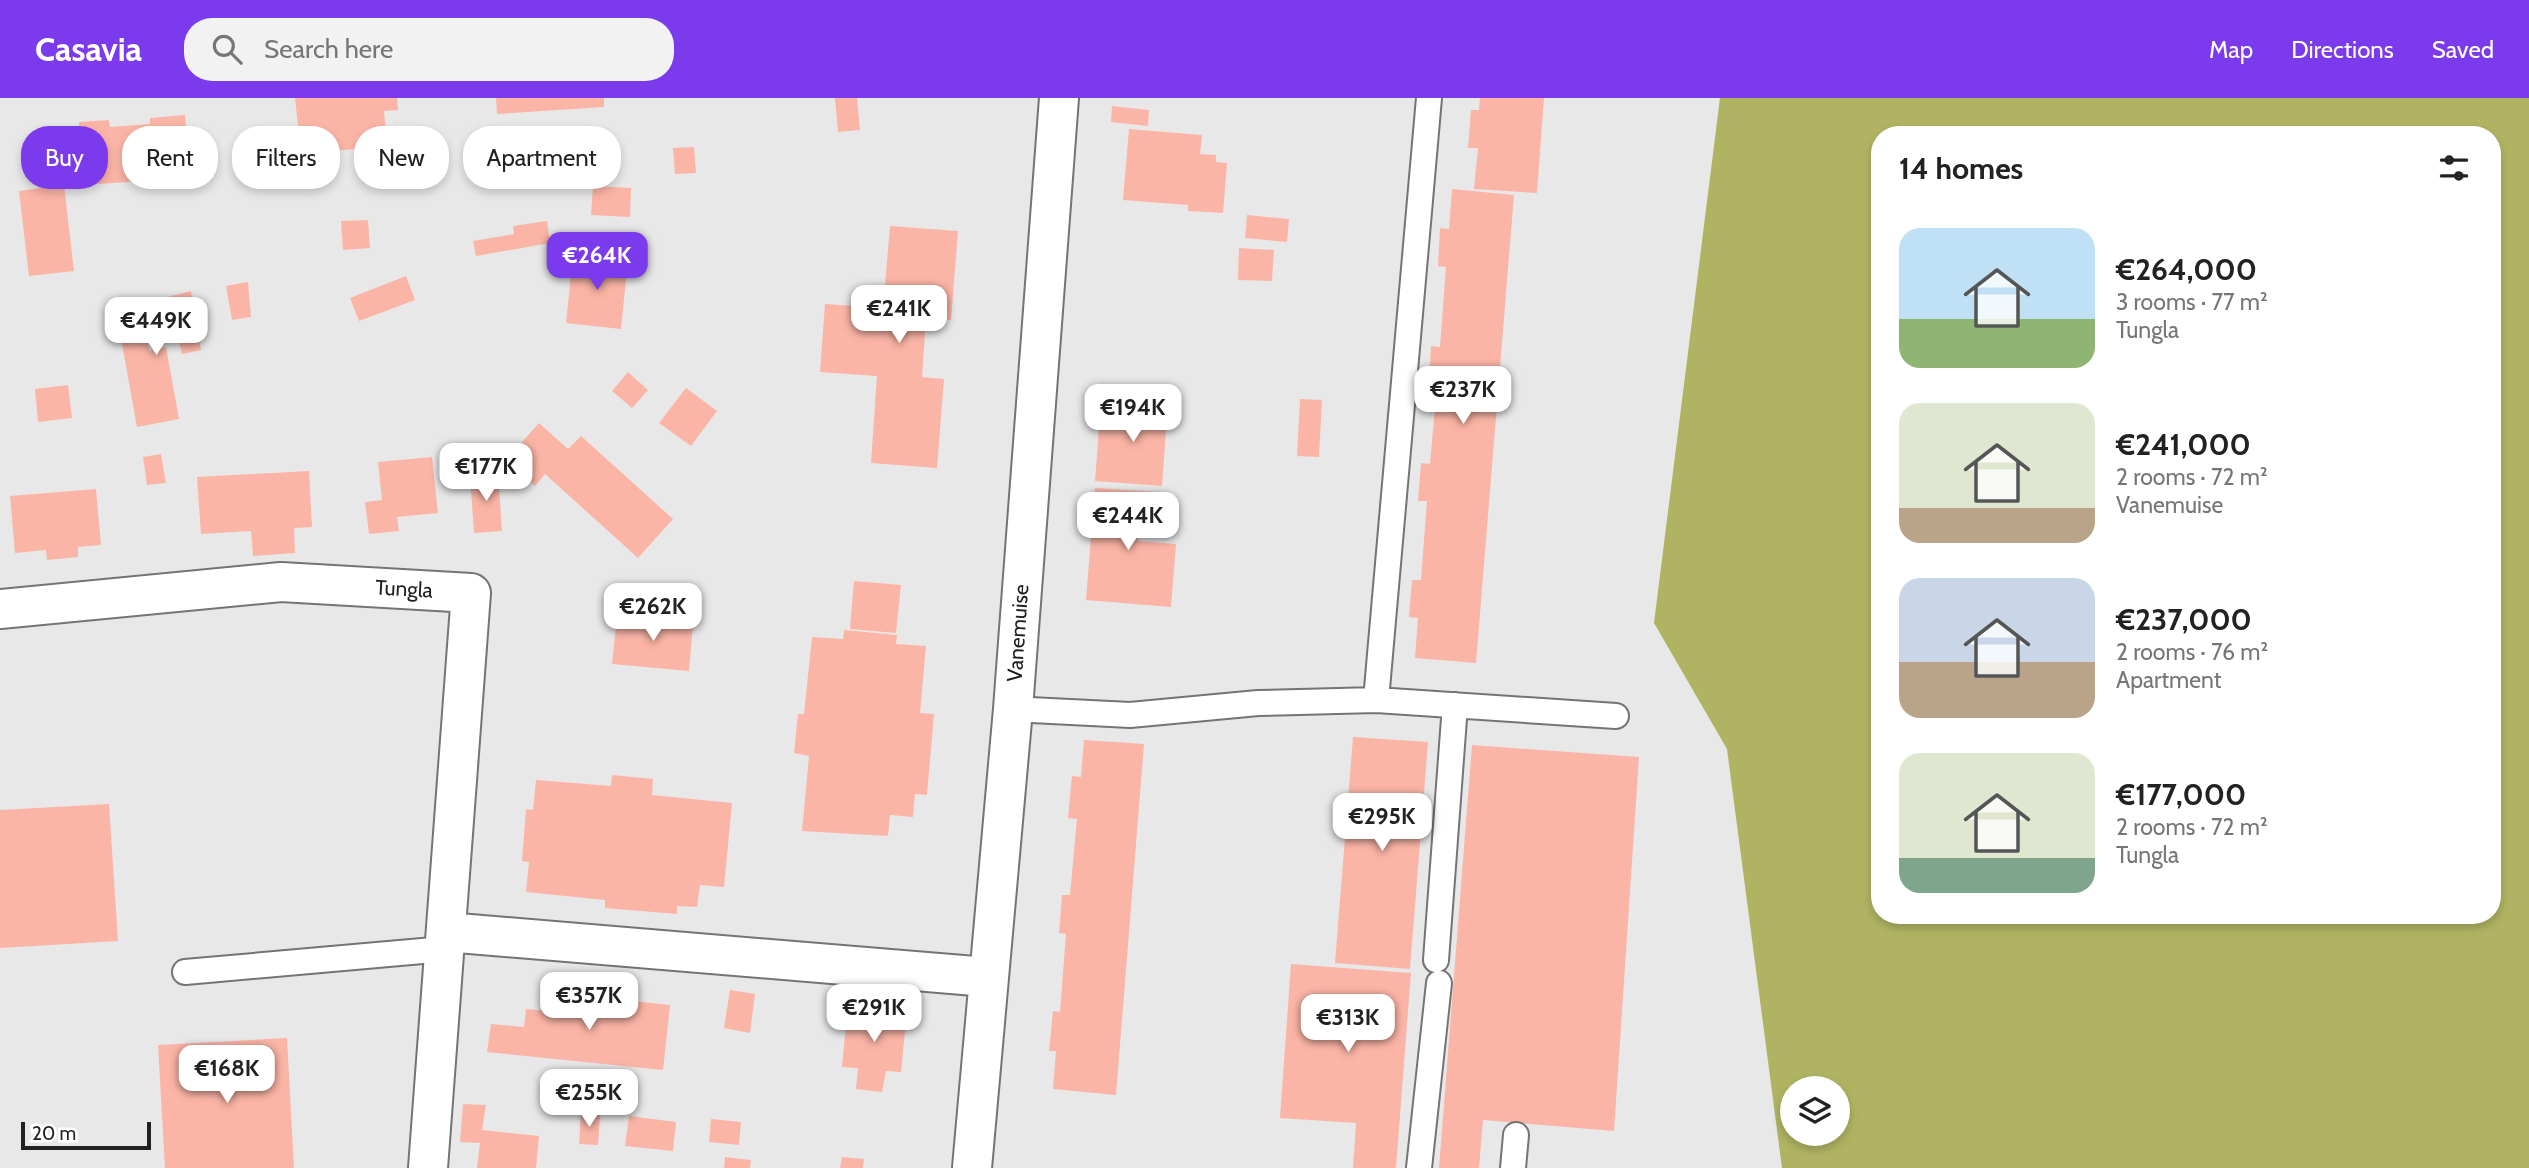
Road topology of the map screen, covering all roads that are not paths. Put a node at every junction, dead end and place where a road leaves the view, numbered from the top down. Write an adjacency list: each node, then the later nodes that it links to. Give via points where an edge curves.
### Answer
1 (1059, 98): 6 (street, Vanemuise)
2 (1429, 98): 4 (lane)
3 (0, 609): 8 (street, Tungla, via 281,582 471,593)
4 (1376, 699): 5 (lane); 6 (lane, via 1258,703 1130,715)
5 (1455, 705): 7 (lane); 14 (lane)
6 (1013, 709): 10 (street, Vanemuise)
7 (1616, 716)
8 (445, 940): 9 (lane); 10 (street); 12 (street, Tungla)
9 (185, 972)
10 (987, 977): 13 (street, Vanemuise)
11 (1516, 1135): 15 (lane)
12 (428, 1168)
13 (972, 1168)
14 (1419, 1168)
15 (1513, 1168)

